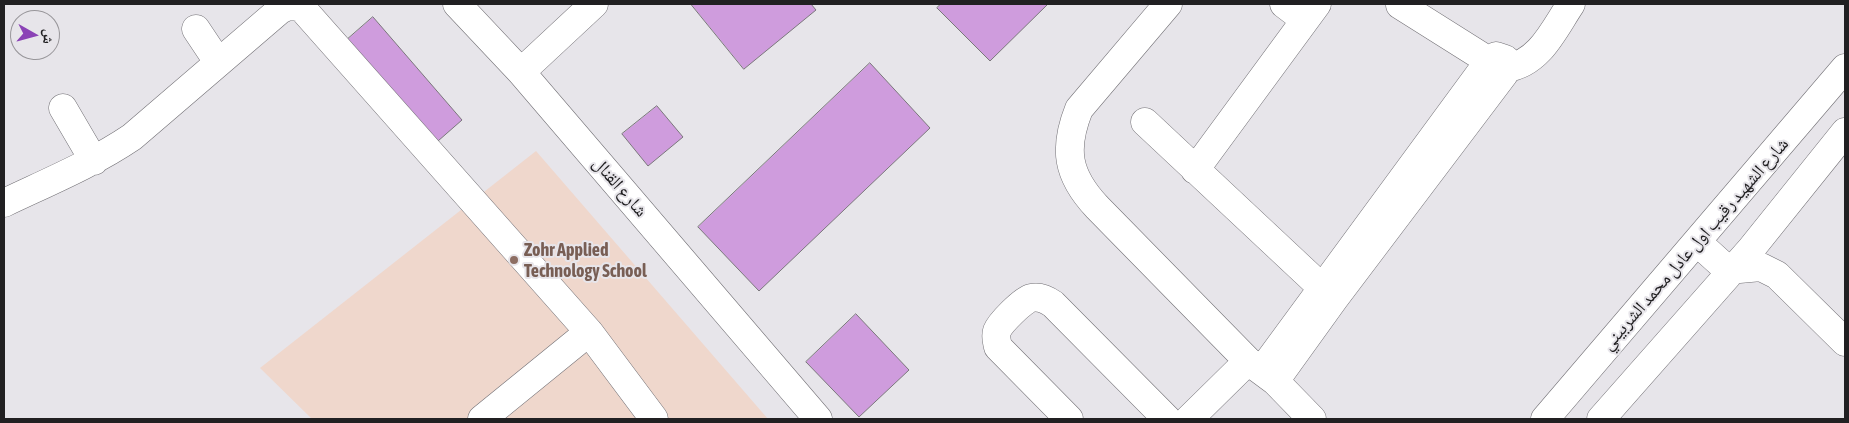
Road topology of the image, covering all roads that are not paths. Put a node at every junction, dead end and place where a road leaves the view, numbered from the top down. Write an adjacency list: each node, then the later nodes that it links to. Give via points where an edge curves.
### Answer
1 (457, 4): 11 (street, شارع القنال)
2 (594, 4): 11 (street)
3 (1168, 4): 23 (street, via 1079,109 1071,129 1072,172 1082,191 1097,208)
4 (1400, 4): 9 (street)
5 (1571, 4): 9 (street, via 1538,53 1524,64)
6 (1302, 9): 16 (street)
7 (196, 29): 8 (street)
8 (218, 62): 15 (street, via 132,136); 21 (street, via 280,10 288,6 301,7)
9 (1498, 65): 20 (street)
10 (1845, 68): 18 (street, شارع الشهيد رقيب اول عادل محمد الشربيني)
11 (521, 72): 26 (street, شارع القنال)
12 (64, 108): 15 (street)
13 (1145, 122): 16 (street)
14 (1845, 132): 19 (street)
15 (94, 161): 17 (street)
16 (1195, 170): 20 (street)
17 (4, 203)
18 (1697, 242): 19 (street); 31 (street, شارع الشهيد رقيب اول عادل محمد الشربيني)
19 (1731, 271): 22 (street, via 1761,267 1777,276); 32 (street)
20 (1328, 293): 23 (street)
21 (589, 332): 24 (street); 25 (street)
22 (1845, 342)
23 (1262, 371): 29 (street); 30 (street)
24 (482, 419)
25 (654, 419)
26 (818, 419)
27 (1069, 419): 28 (street, via 998,347 996,340 1000,326 1024,300 1047,299)
28 (1167, 419)
29 (1189, 419)
30 (1312, 419)
31 (1545, 419)
32 (1600, 419)

